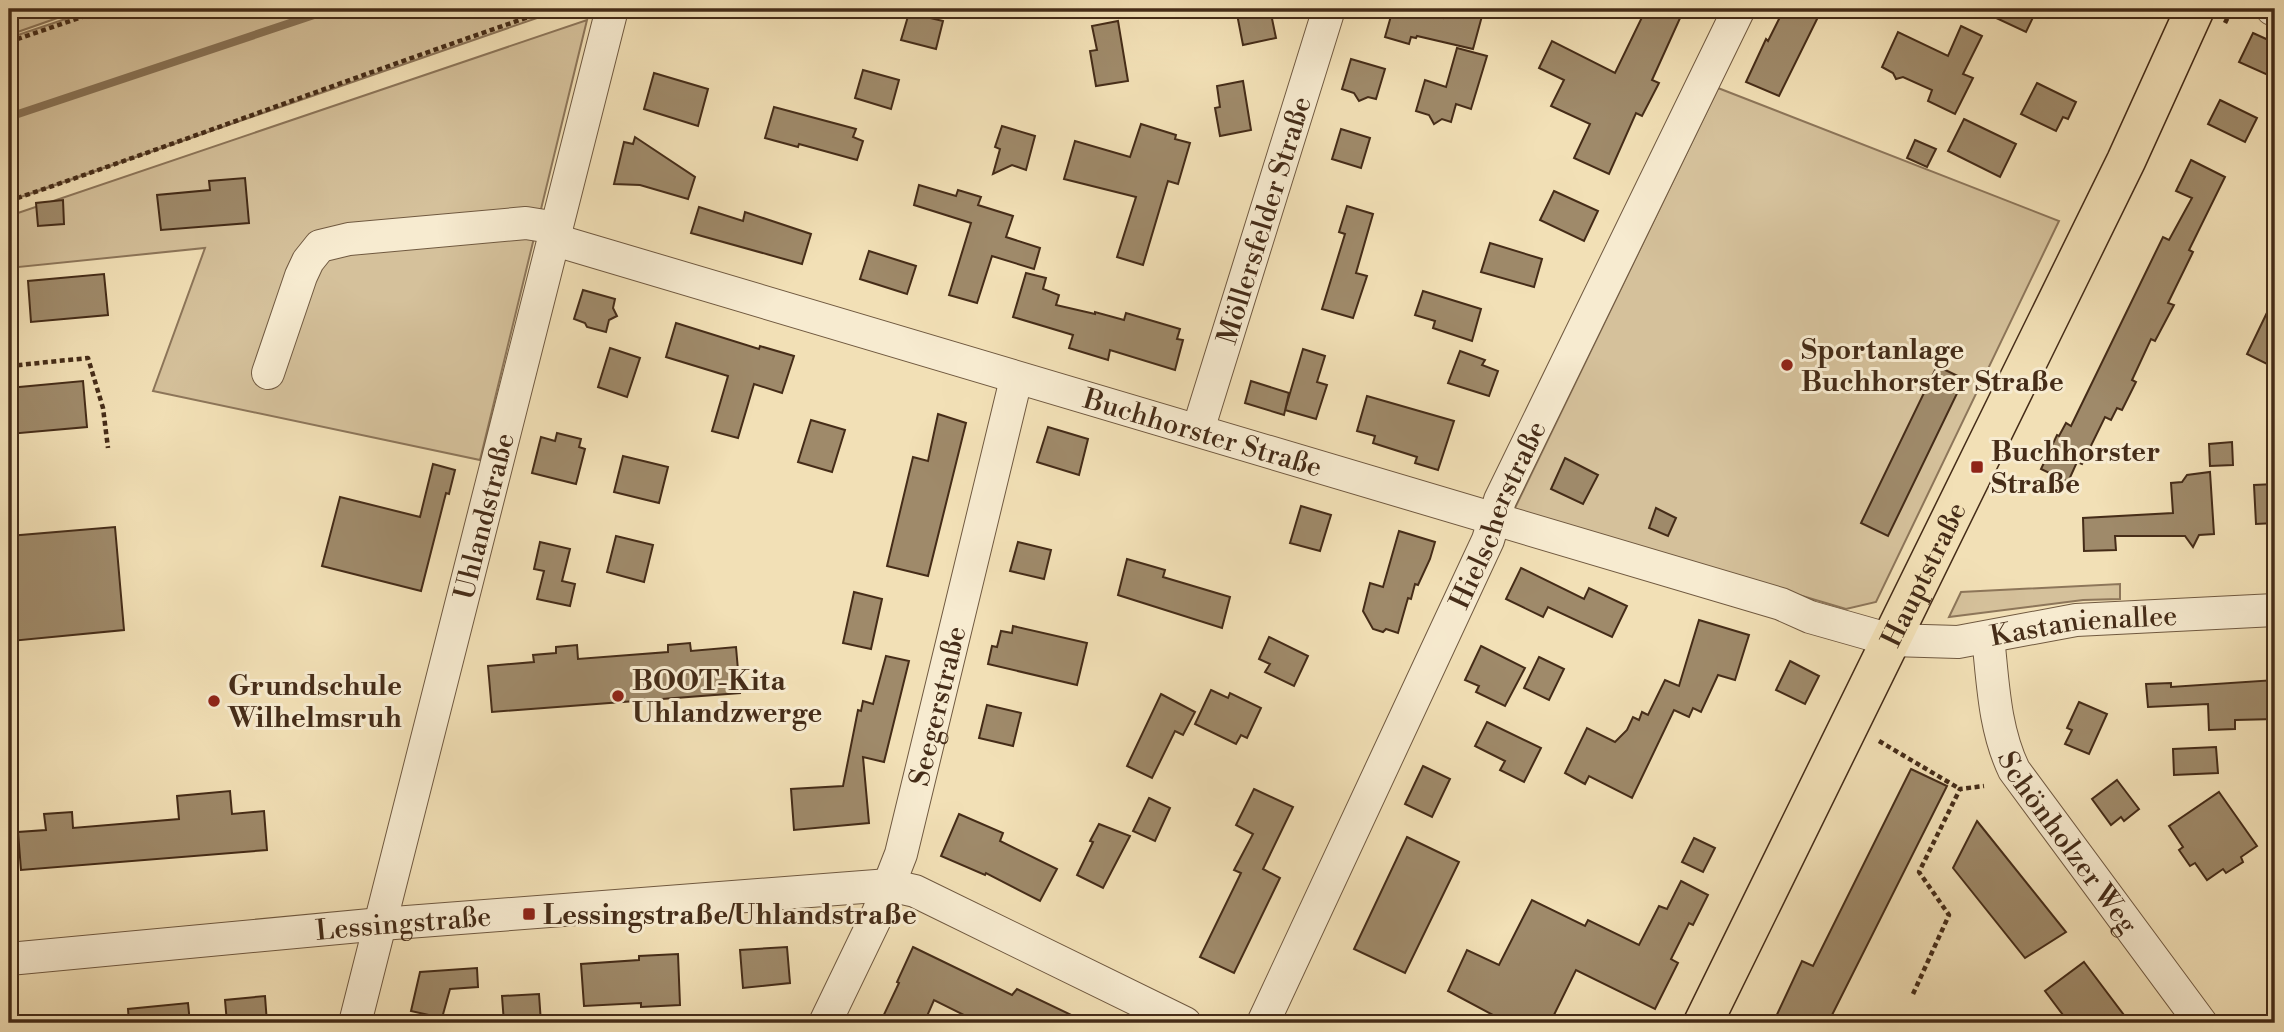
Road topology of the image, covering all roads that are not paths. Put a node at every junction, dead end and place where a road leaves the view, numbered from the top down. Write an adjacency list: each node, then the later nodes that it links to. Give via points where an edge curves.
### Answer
1 (612, 9): 5 (street, Uhlandstraße)
2 (1329, 9): 8 (street, Möllersfelder Straße)
3 (1740, 9): 9 (street, Hielscherstraße)
4 (2195, 9): 12 (main road, Hauptstraße, via 2126,161)
5 (556, 234): 6 (street, Buchhorster Straße, via 526,223 349,239 320,246 301,276); 7 (street, Buchhorster Straße); 14 (street, Uhlandstraße)
6 (268, 373)
7 (1016, 379): 8 (street, Buchhorster Straße); 13 (street, Seegerstraße)
8 (1198, 430): 9 (street, Buchhorster Straße)
9 (1493, 520): 12 (street, Buchhorster Straße); 20 (street, Hielscherstraße, via 1488,540)
10 (2275, 610): 11 (street, Kastanienallee, via 2076,620)
11 (1988, 637): 12 (street, Kastanienallee, via 1958,642); 16 (street, Schönholzer Weg, via 1997,715 2014,770)
12 (1891, 640): 21 (main road, Hauptstraße)
13 (890, 885): 14 (street, Lessingstraße); 18 (street, Seegerstraße); 19 (street, Lessingstraße, via 915,891)
14 (381, 924): 15 (street, Lessingstraße); 17 (street, Uhlandstraße)
15 (9, 959)
16 (2188, 1017)
17 (355, 1023)
18 (825, 1023)
19 (1185, 1023)
20 (1263, 1023)
21 (1703, 1023)

